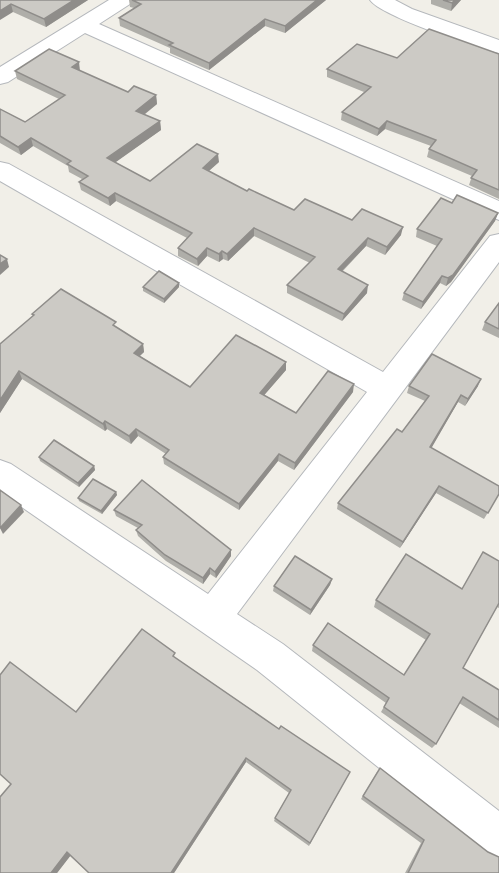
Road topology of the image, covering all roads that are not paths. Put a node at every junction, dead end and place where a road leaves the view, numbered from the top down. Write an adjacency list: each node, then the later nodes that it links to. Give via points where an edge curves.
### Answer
1 (123, 0): 3 (street)
2 (380, 0): 4 (street)
3 (84, 25): 5 (street); 7 (street)
4 (499, 47)
5 (2, 74)
6 (0, 170): 9 (street)
7 (499, 211)
8 (499, 243): 9 (street)
9 (387, 389): 11 (street)
10 (0, 474): 11 (street)
11 (213, 617): 12 (street, via 270,657)
12 (499, 837)

